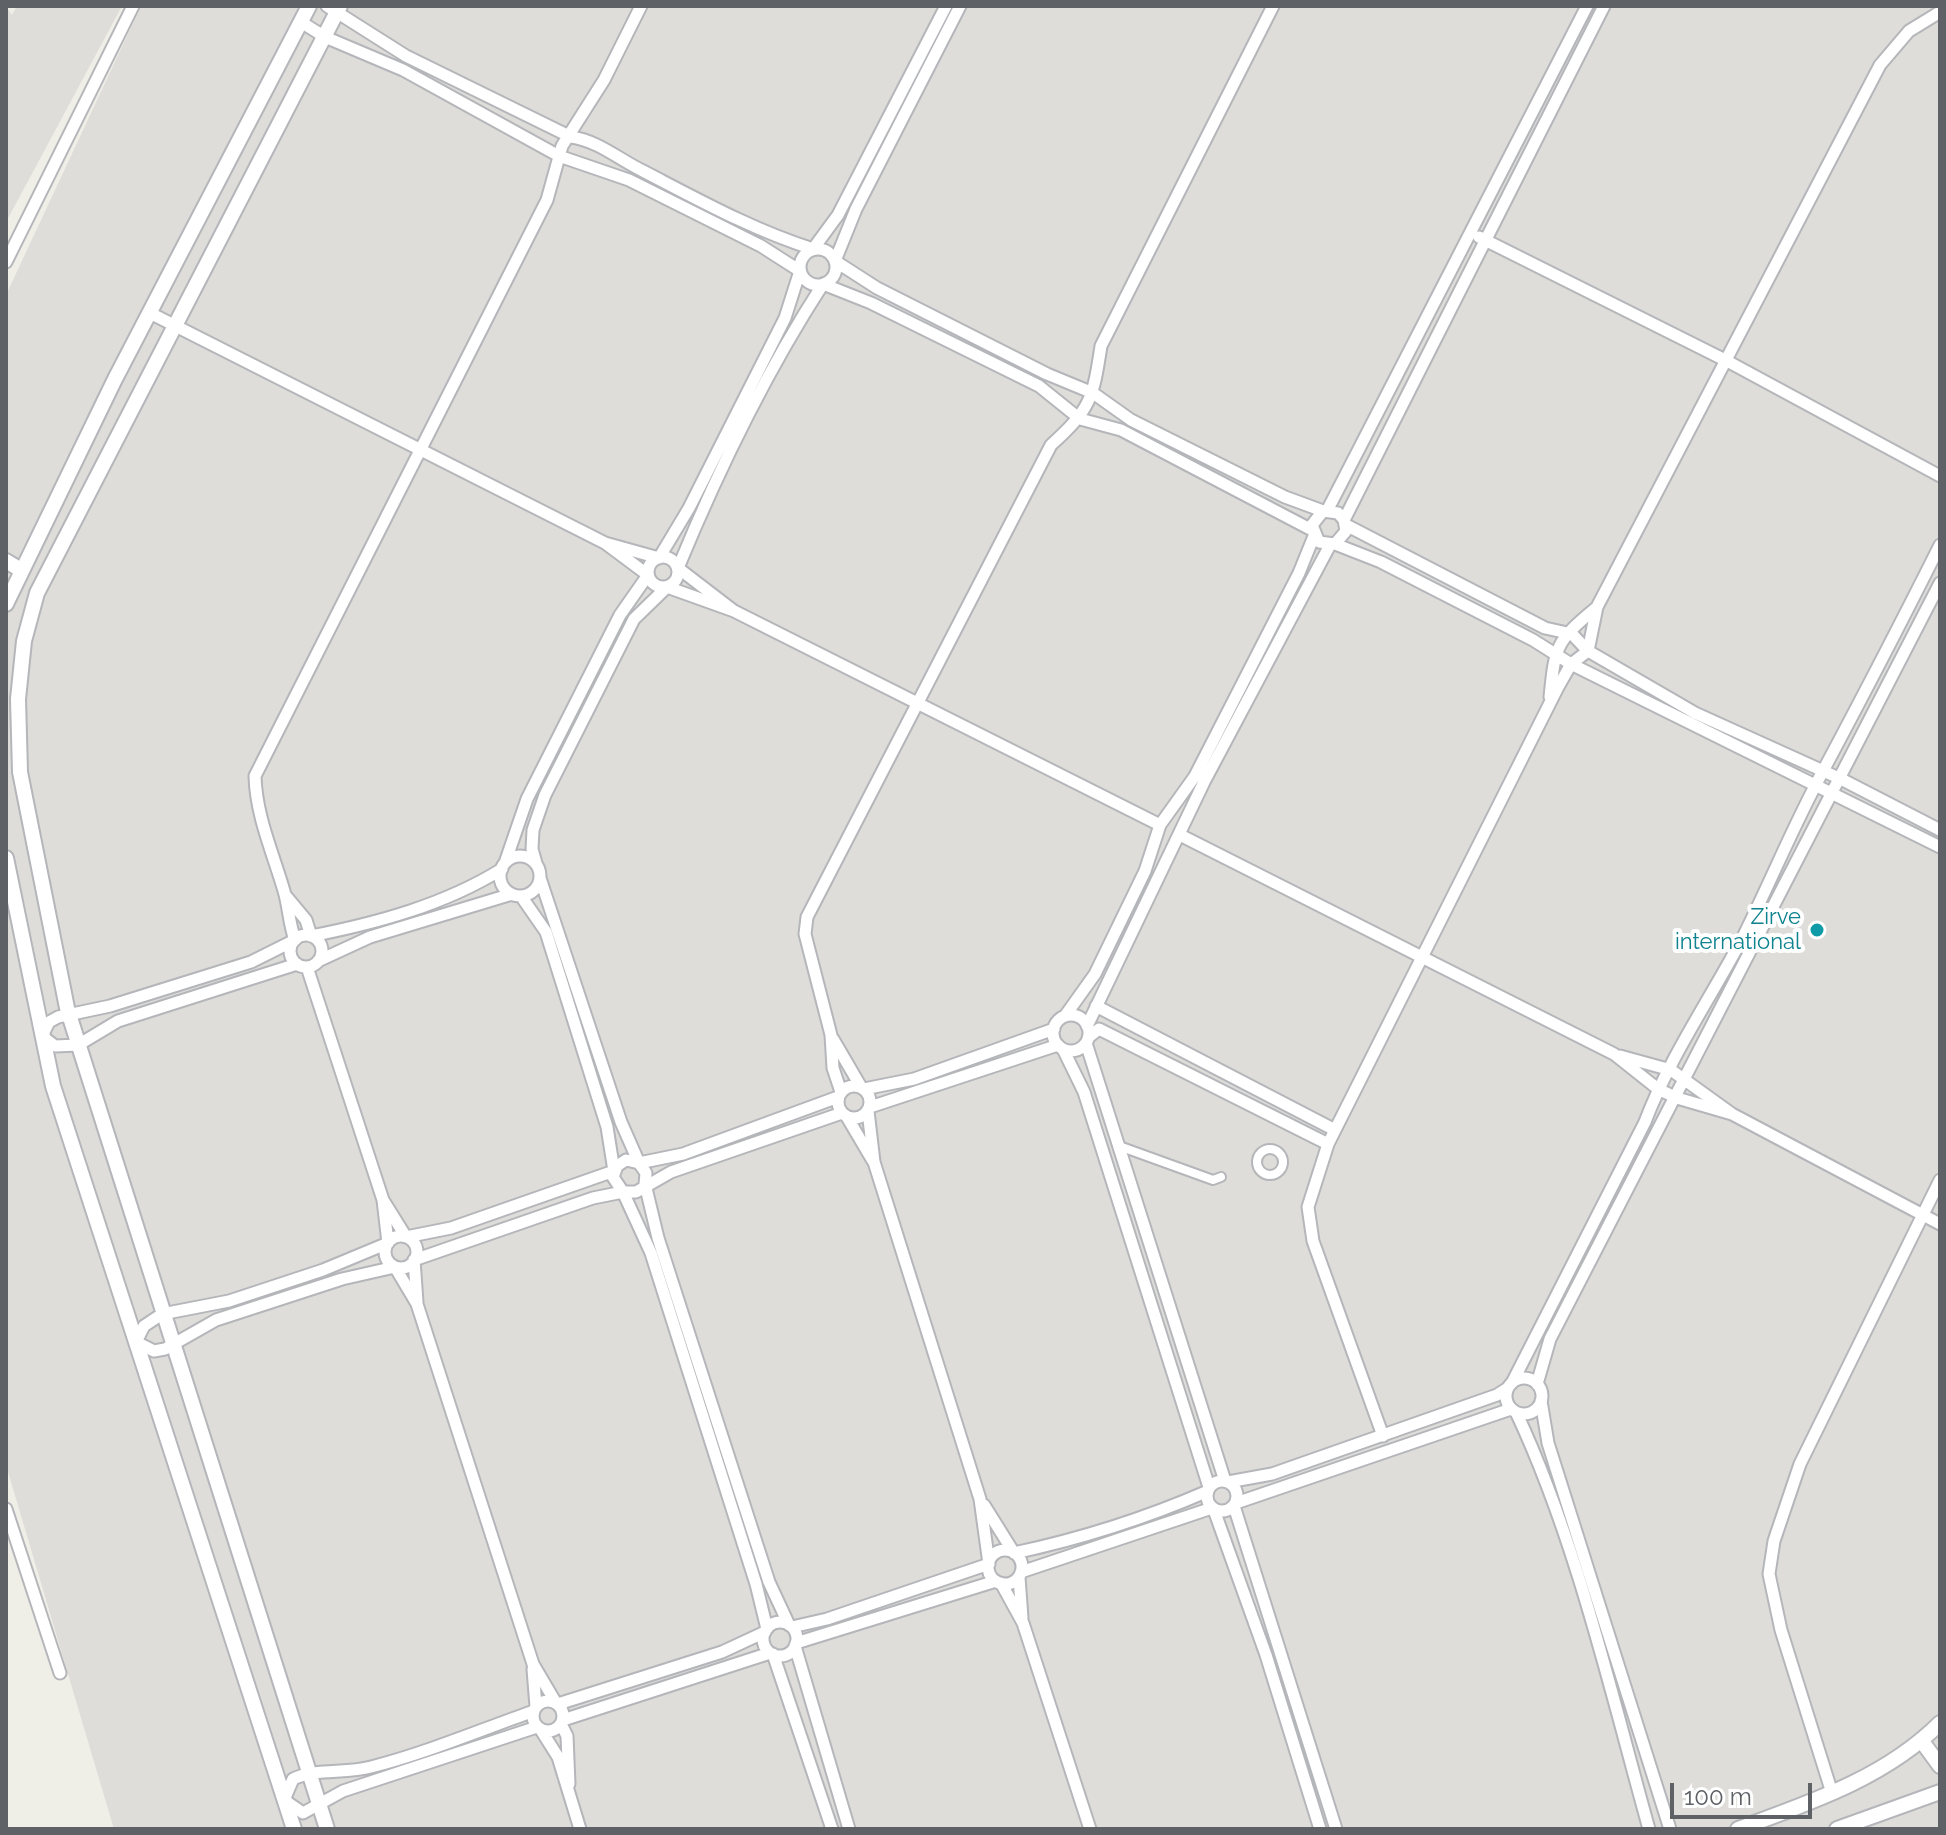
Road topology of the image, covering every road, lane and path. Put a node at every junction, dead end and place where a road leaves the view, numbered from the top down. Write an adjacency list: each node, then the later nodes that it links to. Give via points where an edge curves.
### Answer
1 (133, 6): 20 (street)
2 (309, 6): 11 (street)
3 (641, 6): 14 (street)
4 (946, 6): 13 (street)
5 (960, 6): 13 (street)
6 (1273, 6): 26 (street, via 1101,346)
7 (1587, 6): 16 (street)
8 (1604, 6): 17 (street)
9 (335, 8): 12 (street); 14 (street, via 406,56)
10 (1940, 12): 25 (street, via 1909,31 1880,65)
11 (301, 22): 12 (street); 23 (street)
12 (325, 37): 15 (street, via 403,70); 24 (street)
13 (920, 70): 18 (street, via 838,215); 19 (street)
14 (571, 137): 15 (street); 18 (street, via 594,141 766,234)
15 (559, 156): 21 (street, via 629,180); 30 (street, via 547,200)
16 (1470, 233): 17 (street); 27 (street)
17 (1485, 240): 25 (street); 28 (street)
18 (813, 249): 19 (street, via 824,250); 21 (street, via 803,256)
19 (835, 261): 22 (street, via 834,274); 26 (street, via 920,310)
20 (6, 262)
21 (800, 271): 22 (street, via 806,281); 38 (street, via 785,318)
22 (823, 284): 29 (street, via 1039,386); 40 (street, via 795,328)
23 (150, 313): 24 (street); 41 (street)
24 (175, 326): 30 (street); 78 (street, via 37,593 24,641 18,699 20,772)
25 (1727, 361): 31 (street); 48 (street)
26 (1093, 393): 29 (street); 32 (street, via 1131,420 1285,497)
27 (1382, 408): 28 (street); 32 (street)
28 (1395, 415): 33 (street)
29 (1080, 419): 34 (street, via 1121,430); 54 (street, via 1051,445)
30 (423, 450): 35 (street); 70 (street, via 255,776 256,801)
31 (1940, 476)
32 (1325, 511): 33 (street, via 1338,513); 34 (street, via 1314,519)
33 (1345, 522): 36 (street, via 1343,538); 45 (street)
34 (1313, 533): 36 (street, via 1319,542); 56 (street)
35 (605, 543): 38 (street); 42 (street)
36 (1332, 544): 46 (street, via 1381,562); 56 (street)
37 (1940, 545): 57 (street)
38 (659, 558): 40 (street, via 668,558); 42 (street, via 651,563)
39 (6, 561): 41 (street)
40 (678, 568): 44 (street, via 677,578); 49 (street)
41 (21, 570): 47 (street)
42 (648, 575): 44 (street, via 653,584); 67 (street, via 620,615 527,799)
43 (1940, 583): 58 (street)
44 (667, 587): 49 (street); 66 (street, via 634,619 545,795 533,830)
45 (1467, 589): 46 (street); 50 (street)
46 (1461, 603): 52 (street)
47 (6, 604)
48 (1597, 607): 50 (street); 51 (street)
49 (734, 611): 54 (street)
50 (1566, 633): 51 (street); 52 (street)
51 (1588, 651): 53 (street); 57 (street, via 1695,713)
52 (1555, 653): 53 (street); 55 (street)
53 (1571, 664): 55 (street); 59 (street)
54 (917, 702): 61 (street); 81 (street, via 807,917 805,934)
55 (1548, 707): 75 (street)
56 (1232, 716): 61 (street); 63 (street)
57 (1822, 771): 58 (street); 59 (street)
58 (1841, 779): 60 (street); 62 (street)
59 (1816, 785): 60 (street); 87 (street)
60 (1832, 795): 64 (street); 88 (street)
61 (1160, 825): 79 (street, via 1139,884 1095,974)
62 (1940, 830)
63 (1180, 835): 75 (street); 77 (street)
64 (1940, 847)
65 (6, 858): 83 (street)
66 (536, 863): 67 (street, via 523,856); 68 (street)
67 (503, 866): 69 (street, via 502,883); 71 (street)
68 (540, 878): 69 (street, via 534,891); 100 (street)
69 (516, 895): 72 (street); 101 (street, via 546,932 607,1127)
70 (286, 896): 73 (street, via 306,920); 74 (street)
71 (439, 901): 72 (street); 73 (street, via 360,927)
72 (444, 915): 76 (street, via 370,937)
73 (311, 936): 74 (street); 76 (street, via 321,947)
74 (295, 940): 76 (street, via 291,952); 78 (street, via 251,962)
75 (1422, 957): 86 (street); 96 (street)
76 (308, 964): 84 (street, via 118,1021); 106 (street)
77 (1096, 1006): 82 (street); 96 (street)
78 (69, 1014): 83 (street, via 49,1022); 84 (street)
79 (1065, 1016): 80 (street); 82 (street, via 1080,1018)
80 (1054, 1029): 85 (street); 89 (street, via 914,1079)
81 (831, 1035): 89 (street); 91 (street)
82 (1087, 1035): 85 (street, via 1073,1051); 97 (street, via 1099,1029); 98 (street)
83 (42, 1036): 84 (street, via 55,1046); 116 (street, via 53,1086)
84 (78, 1045): 115 (street)
85 (1061, 1047): 93 (street); 119 (street, via 1084,1092)
86 (1614, 1054): 87 (street); 90 (street)
87 (1671, 1070): 88 (street); 90 (street)
88 (1685, 1081): 92 (street); 94 (street)
89 (862, 1088): 91 (street, via 850,1086); 93 (street, via 870,1097)
90 (1658, 1089): 92 (street); 121 (street)
91 (840, 1094): 95 (street); 100 (street, via 683,1154)
92 (1677, 1098): 94 (street); 120 (street, via 1550,1339)
93 (869, 1109): 95 (street, via 861,1117); 99 (street)
94 (1732, 1114): 107 (street)
95 (844, 1115): 99 (street); 104 (street)
96 (1335, 1130): 97 (street)
97 (1328, 1144): 124 (street, via 1308,1207 1313,1241)
98 (1119, 1146): 102 (street, via 1213,1180); 118 (street)
99 (874, 1162): 128 (street)
100 (639, 1163): 101 (street, via 626,1160); 104 (street)
101 (614, 1171): 105 (street, via 614,1183); 109 (street, via 451,1228)
102 (1221, 1177)
103 (1940, 1180): 107 (street)
104 (645, 1184): 105 (street, via 636,1192); 112 (street)
105 (623, 1192): 111 (street); 112 (street)
106 (383, 1200): 109 (street); 110 (street)
107 (1922, 1215): 108 (street); 161 (street, via 1800,1464 1783,1508 1769,1574)
108 (1940, 1224)
109 (406, 1237): 110 (street); 111 (street, via 416,1247)
110 (388, 1243): 113 (street, via 385,1255); 115 (street, via 229,1301)
111 (414, 1260): 113 (street); 114 (street)
112 (660, 1263): 125 (street)
113 (395, 1267): 114 (street); 117 (street, via 216,1320)
114 (417, 1304): 149 (street)
115 (162, 1314): 116 (street, via 144,1326); 117 (street)
116 (136, 1342): 117 (street, via 154,1351); 162 (street)
117 (172, 1346): 158 (street)
118 (1186, 1360): 119 (street); 126 (street)
119 (1172, 1365): 127 (street)
120 (1537, 1384): 121 (street, via 1526,1378); 122 (street)
121 (1510, 1385): 123 (street, via 1506,1398); 124 (street, via 1497,1395)
122 (1541, 1401): 123 (street, via 1528,1413); 136 (street, via 1548,1443)
123 (1514, 1410): 129 (street); 137 (street, via 1537,1456)
124 (1383, 1436): 126 (street, via 1272,1474)
125 (724, 1462): 132 (street); 134 (street)
126 (1227, 1482): 127 (street); 129 (street, via 1237,1493)
127 (1208, 1489): 131 (street); 133 (street, via 1173,1506)
128 (980, 1499): 133 (street); 135 (street)
129 (1235, 1504): 131 (street, via 1223,1512); 146 (street)
130 (6, 1509): 150 (street)
131 (1213, 1509): 138 (street); 148 (street)
132 (760, 1553): 134 (street); 141 (street)
133 (1014, 1553): 135 (street, via 1000,1551); 138 (street, via 1021,1560)
134 (747, 1557): 142 (street)
135 (989, 1564): 139 (street); 141 (street)
136 (1588, 1568): 137 (street); 143 (street)
137 (1575, 1573): 144 (street)
138 (1020, 1575): 139 (street, via 1011,1583); 140 (street)
139 (998, 1582): 140 (street); 145 (street)
140 (1023, 1623): 169 (street)
141 (790, 1626): 142 (street, via 779,1623); 145 (street)
142 (766, 1631): 147 (street, via 764,1645); 151 (street, via 722,1652)
143 (1611, 1638): 144 (street); 173 (street)
144 (1597, 1642): 172 (street)
145 (796, 1644): 147 (street, via 786,1655); 168 (street)
146 (1278, 1651): 148 (street); 171 (street)
147 (772, 1654): 153 (street); 167 (street)
148 (1266, 1655): 170 (street)
149 (533, 1664): 151 (street); 152 (street)
150 (60, 1673)
151 (557, 1704): 152 (street, via 547,1701); 153 (street)
152 (535, 1709): 155 (street); 158 (street, via 370,1767)
153 (562, 1722): 155 (street, via 550,1732); 159 (street, via 570,1759)
154 (1940, 1723): 156 (street)
155 (539, 1728): 159 (street, via 558,1757); 163 (street, via 343,1791)
156 (1921, 1740): 157 (street); 161 (street)
157 (1940, 1766)
158 (309, 1772): 162 (street, via 293,1779); 163 (street)
159 (569, 1792): 166 (street)
160 (1940, 1792): 175 (street)
161 (1832, 1793): 174 (street)
162 (284, 1800): 163 (street, via 303,1813); 164 (street)
163 (320, 1807): 165 (street)
164 (294, 1829)
165 (327, 1829)
166 (580, 1829)
167 (832, 1829)
168 (849, 1829)
169 (1090, 1829)
170 (1320, 1829)
171 (1336, 1829)
172 (1649, 1829)
173 (1670, 1829)
174 (1738, 1829)
175 (1837, 1829)

